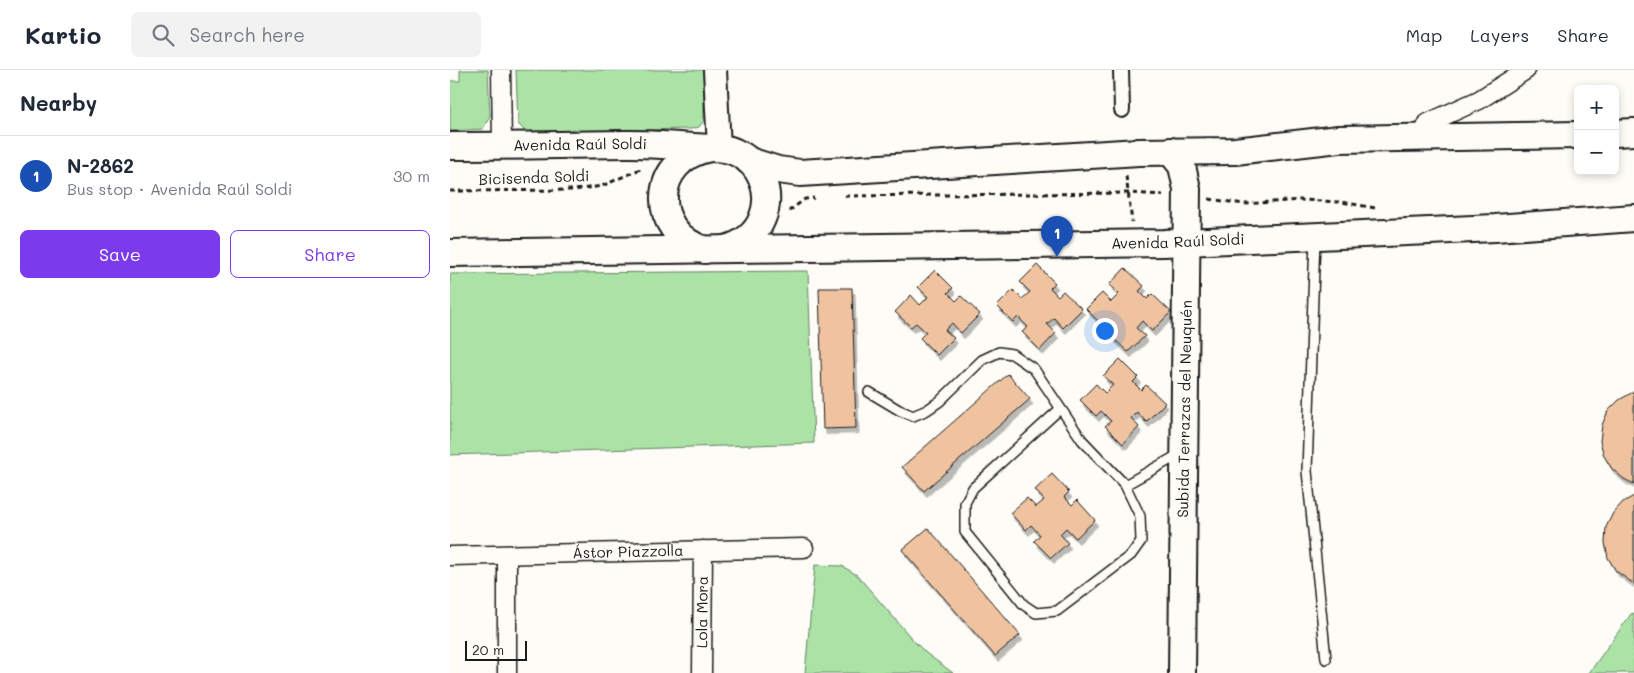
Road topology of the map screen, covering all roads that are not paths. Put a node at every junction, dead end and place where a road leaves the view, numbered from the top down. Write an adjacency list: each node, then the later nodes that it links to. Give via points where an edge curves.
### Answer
1 (501, 70): 11 (street)
2 (715, 70): 12 (street)
3 (1122, 70): 5 (street)
4 (1526, 70): 9 (street, via 1479,100 1428,123)
5 (1122, 110)
6 (1634, 132): 7 (main road)
7 (1619, 133)
8 (1574, 135): 9 (main road, Avenida Raúl Soldi)
9 (1421, 138): 13 (main road, Avenida Raúl Soldi, via 1339,139 1235,150)
10 (450, 146): 11 (main road, Avenida Raúl Soldi)
11 (502, 146): 12 (main road, Avenida Raúl Soldi, via 668,144)
12 (714, 148): 14 (main road, Avenida Raúl Soldi, via 735,152); 18 (main road, Avenida Raúl Soldi, via 692,153 672,170 664,195 668,221 686,241)
13 (1170, 151): 14 (main road, Avenida Raúl Soldi, via 805,172 778,170); 17 (main road, Subida Terrazas del Neuquén, via 1180,161 1186,177)
14 (750, 161): 18 (main road, Avenida Raúl Soldi, via 763,182 766,198 764,215 756,230 744,241)
15 (1634, 218): 16 (main road, Avenida Raúl Soldi, via 1502,228)
16 (1315, 236): 17 (main road, Avenida Raúl Soldi); 28 (lane, via 1307,471)
17 (1187, 242): 18 (main road, Avenida Raúl Soldi); 22 (main road, Subida Terrazas del Neuquén)
18 (712, 250): 19 (main road, Avenida Raúl Soldi)
19 (450, 253)
20 (870, 392): 21 (lane, via 913,416 940,401 982,360 999,352 1012,354 1034,369)
21 (1060, 409): 23 (lane, via 1082,440); 23 (lane, via 973,488 965,503 965,532 1024,605 1036,613 1057,612 1130,555 1141,541 1140,516)
22 (1184, 451): 23 (lane); 31 (main road, Subida Terrazas del Neuquén)
23 (1125, 485)
24 (804, 548): 25 (street, Ástor Piazzolla)
25 (703, 550): 26 (street, Ástor Piazzolla); 30 (street, Lola Mora)
26 (507, 554): 27 (street, Ástor Piazzolla); 29 (street)
27 (450, 556)
28 (1326, 659)
29 (507, 673)
30 (702, 673)
31 (1182, 673)

